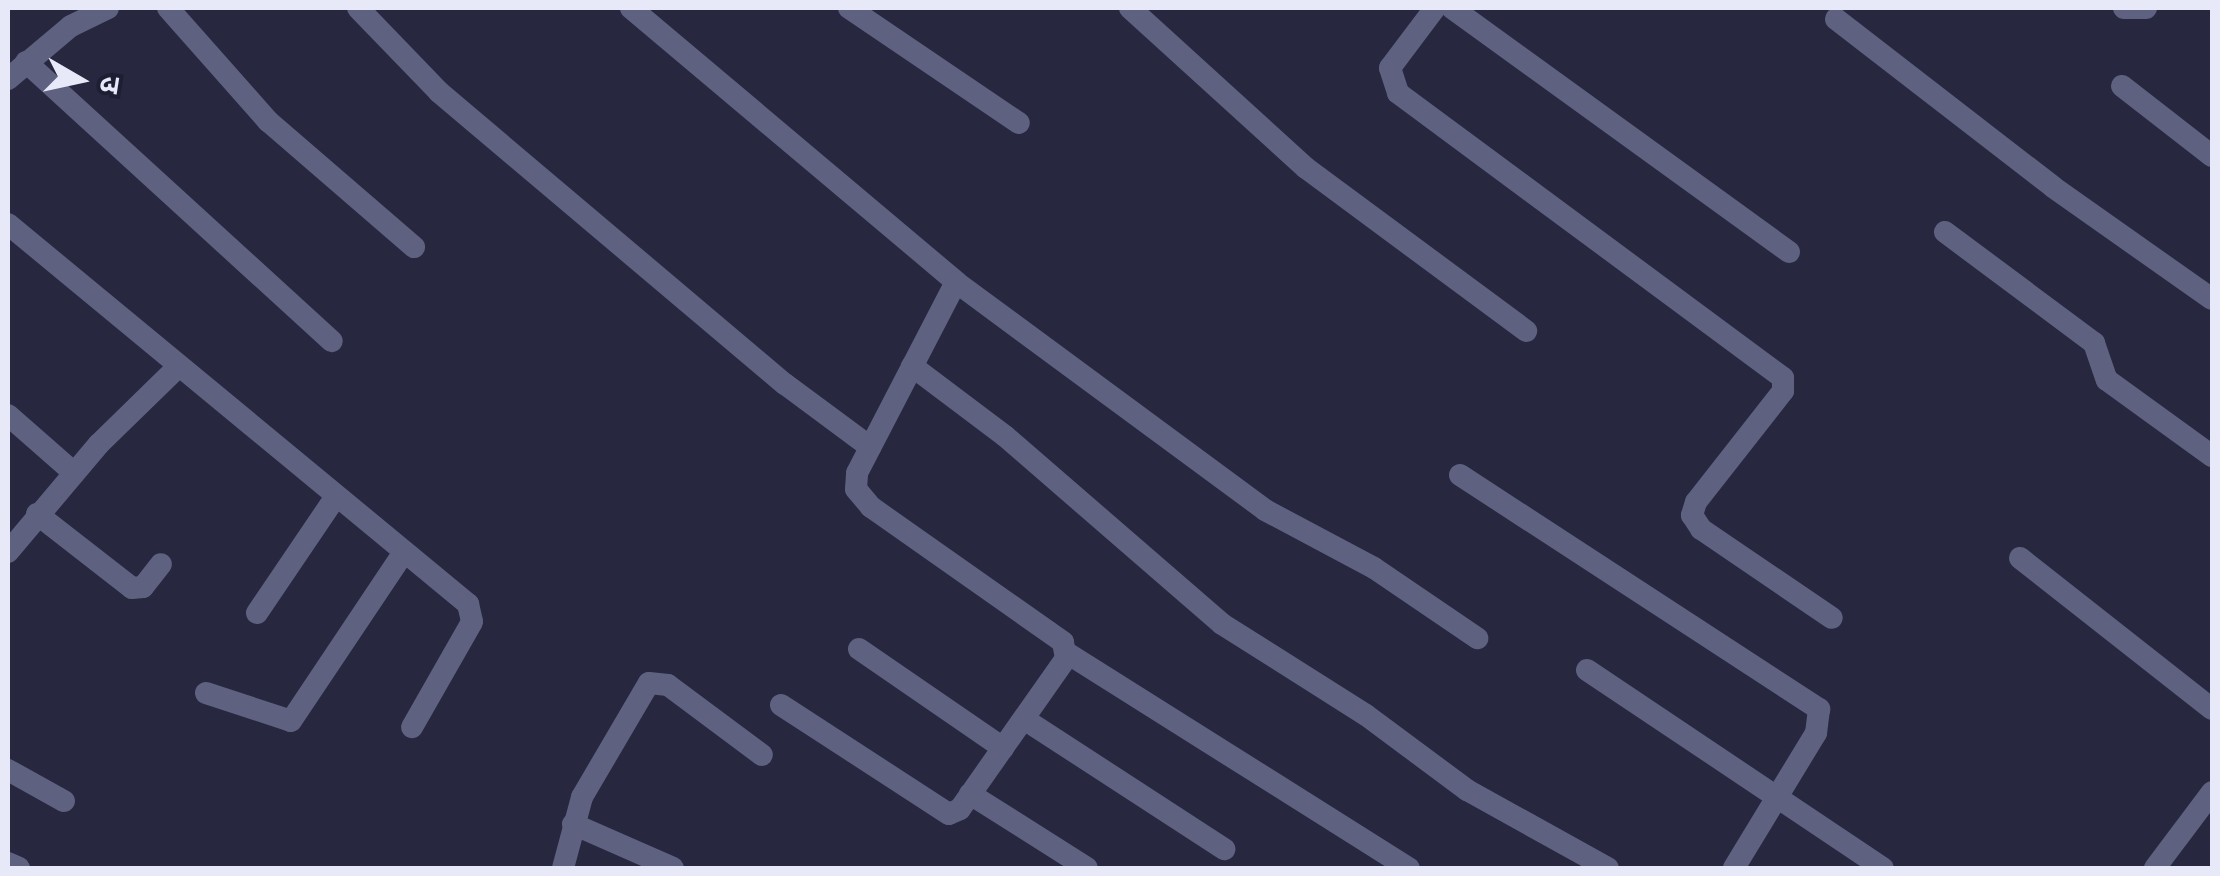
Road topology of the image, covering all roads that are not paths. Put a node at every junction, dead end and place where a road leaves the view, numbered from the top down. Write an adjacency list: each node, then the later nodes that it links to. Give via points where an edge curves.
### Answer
1 (168, 8): 19 (street, via 268,121)
2 (358, 8): 28 (street, via 439,92 784,384)
3 (631, 8): 21 (street)
4 (849, 8): 15 (street)
5 (1130, 8): 23 (street, via 1306,168)
6 (1434, 8): 39 (street, via 1390,68 1398,93 1783,378 1783,391 1692,515 1701,529)
7 (1452, 8): 20 (street)
8 (2124, 8): 9 (street)
9 (2146, 8)
10 (101, 9): 12 (street)
11 (1836, 20): 22 (street)
12 (26, 62): 13 (street); 24 (street)
13 (8, 79)
14 (2122, 86): 16 (street)
15 (1019, 123)
16 (2212, 156)
17 (8, 224): 26 (street)
18 (1945, 232): 29 (street, via 2094,343 2103,376)
19 (414, 247)
20 (1789, 252)
21 (956, 282): 25 (street); 40 (street, via 1265,510 1374,568)
22 (2212, 299)
23 (1526, 331)
24 (332, 341)
25 (912, 366): 28 (street); 64 (street, via 1005,436 1222,624 1366,715 1467,790)
26 (177, 368): 30 (street); 32 (street)
27 (8, 414): 30 (street)
28 (870, 447): 42 (street, via 855,482 870,507 1063,642)
29 (2212, 456)
30 (74, 473): 33 (street)
31 (1460, 475): 52 (street, via 1814,704 1820,724)
32 (335, 498): 35 (street); 38 (street)
33 (37, 514): 34 (street); 37 (street, via 132,588 143,587)
34 (12, 536)
35 (403, 554): 44 (street, via 291,721); 48 (street, via 473,613)
36 (2020, 558): 46 (street)
37 (161, 564)
38 (257, 612)
39 (1832, 618)
40 (1477, 638)
41 (859, 649): 49 (street)
42 (1067, 653): 47 (street); 63 (street)
43 (1587, 670): 52 (street)
44 (206, 693)
45 (782, 705): 54 (street, via 945,813 960,809)
46 (2212, 709)
47 (1024, 719): 49 (street); 57 (street)
48 (412, 727)
49 (1003, 748): 54 (street)
50 (762, 755): 56 (street, via 668,685 649,683 590,780)
51 (8, 770): 55 (street)
52 (1778, 792): 65 (street); 66 (street)
53 (2212, 792): 67 (street)
54 (970, 794): 62 (street)
55 (64, 801)
56 (573, 824): 60 (street); 61 (street)
57 (1224, 850)
58 (8, 863): 59 (street)
59 (19, 868)
60 (562, 868)
61 (673, 868)
62 (1087, 868)
63 (1409, 868)
64 (1608, 868)
65 (1734, 868)
66 (1883, 868)
67 (2155, 868)

